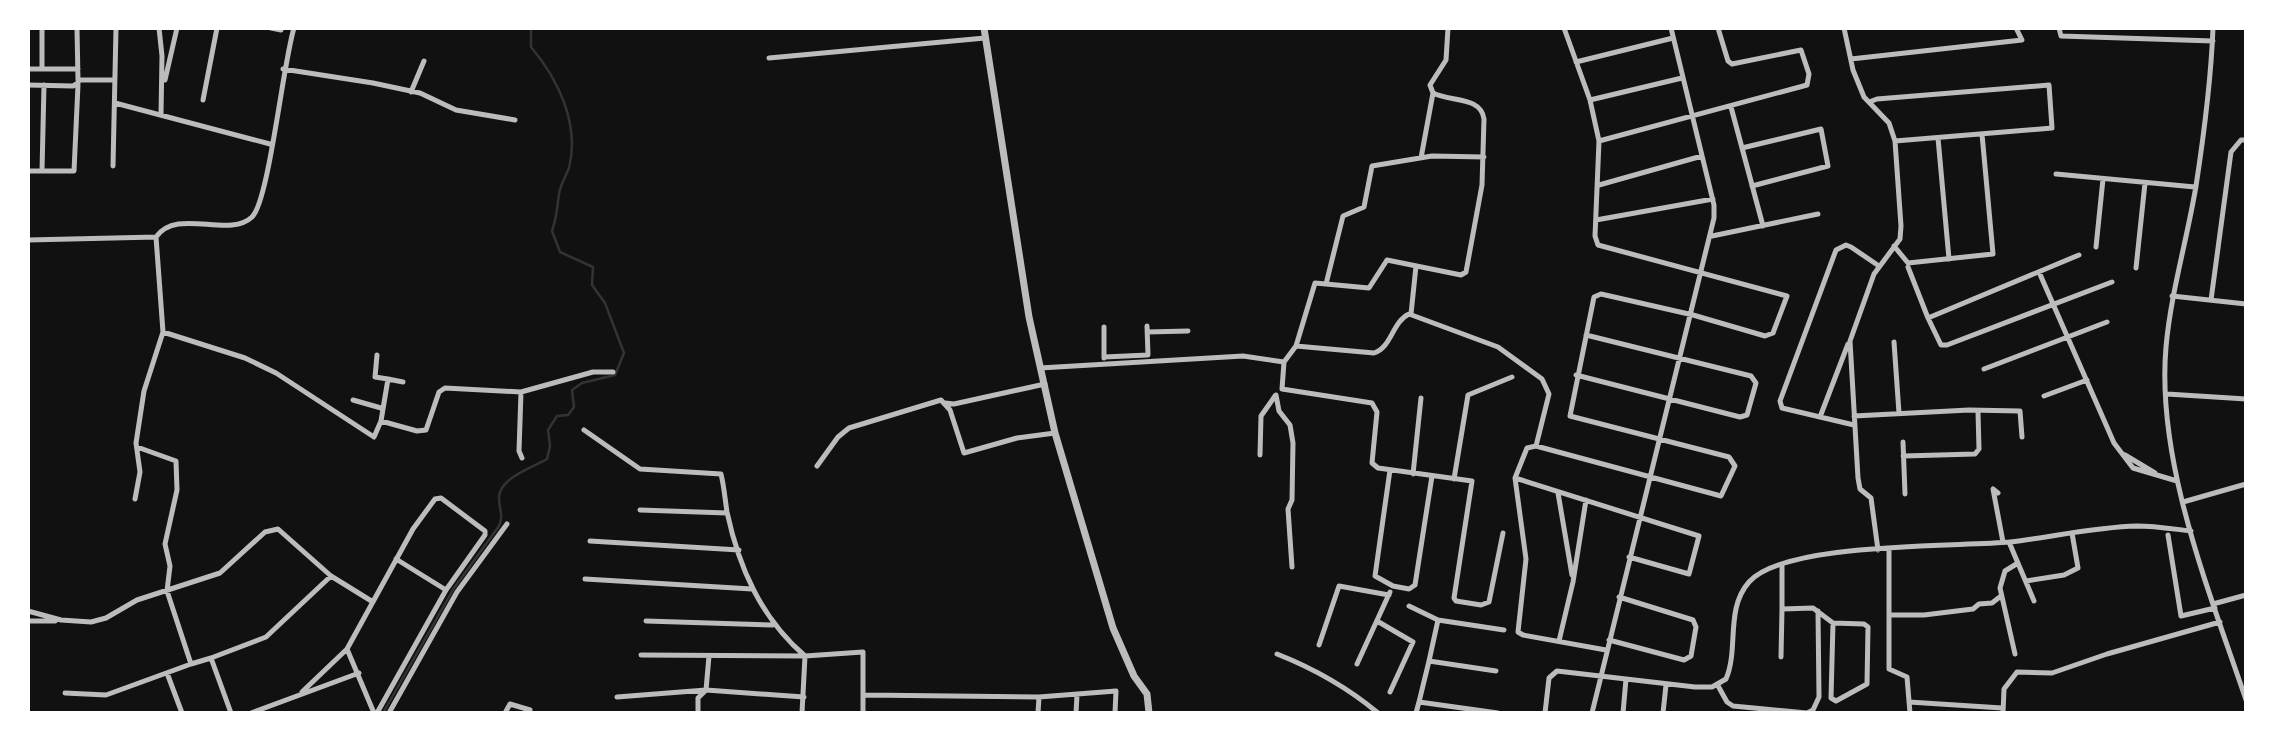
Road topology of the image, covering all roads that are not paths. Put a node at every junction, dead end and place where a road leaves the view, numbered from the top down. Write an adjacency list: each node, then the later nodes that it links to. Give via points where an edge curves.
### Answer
1 (42, 28): 27 (street)
2 (77, 28): 28 (street)
3 (116, 28): 31 (street)
4 (159, 28): 36 (street)
5 (177, 28): 36 (street)
6 (217, 28): 38 (street)
7 (271, 28): 18 (street)
8 (293, 28): 29 (street)
9 (984, 28): 19 (street)
10 (1448, 28): 37 (street, via 1446,60 1431,80)
11 (1564, 28): 25 (street)
12 (1671, 28): 20 (street)
13 (1718, 28): 42 (street, via 1732,65 1801,50 1809,74 1805,87)
14 (1844, 28): 23 (street)
15 (2016, 28): 23 (street, via 2021,40)
16 (2059, 28): 21 (street, via 2061,36)
17 (2213, 28): 21 (street)
18 (281, 30)
19 (985, 38): 22 (street); 105 (street)
20 (1673, 38): 25 (street); 30 (street)
21 (2213, 41): 64 (street)
22 (769, 58)
23 (1851, 59): 40 (street)
24 (425, 61): 35 (street)
25 (1576, 62): 39 (street)
26 (28, 69): 27 (street)
27 (42, 69): 28 (street)
28 (78, 69): 32 (street)
29 (283, 69): 35 (street); 51 (street)
30 (1682, 78): 39 (street); 44 (street)
31 (114, 80): 32 (street); 41 (street)
32 (78, 82): 34 (street); 57 (street, via 75,168 71,172)
33 (28, 85): 34 (street)
34 (44, 85): 57 (street)
35 (411, 92): 45 (street, via 456,110)
36 (162, 93): 43 (street)
37 (1433, 93): 54 (street, via 1482,109); 55 (street)
38 (204, 100)
39 (1590, 100): 49 (street)
40 (1869, 102): 46 (street, via 2049,85 2052,128); 50 (street, via 1889,123)
41 (115, 103): 43 (street); 56 (street)
42 (1731, 107): 44 (street); 52 (street)
43 (161, 114): 51 (street)
44 (1693, 118): 49 (street); 53 (street)
45 (515, 120)
46 (1982, 134): 47 (street); 75 (street, via 1993,254)
47 (1938, 138): 50 (street); 75 (street)
48 (2246, 140): 85 (street, via 2231,152)
49 (1599, 141): 62 (street)
50 (1895, 141): 73 (street, via 1901,226 1900,239)
51 (270, 144): 70 (street, via 266,183 253,216 242,223 176,224)
52 (1742, 148): 63 (street); 63 (street, via 1821,129 1829,166)
53 (1702, 156): 62 (street); 65 (street)
54 (1484, 157): 55 (street); 77 (street, via 1465,274)
55 (1421, 158): 83 (street, via 1370,167 1364,207 1343,216)
56 (113, 166)
57 (42, 171): 58 (street)
58 (28, 172)
59 (2056, 174): 60 (street)
60 (2103, 179): 61 (street); 72 (street)
61 (2145, 183): 64 (street); 79 (street)
62 (1599, 185): 67 (street)
63 (1752, 186): 68 (street)
64 (2196, 187): 84 (street)
65 (1713, 200): 67 (street); 69 (street)
66 (1818, 214): 68 (street)
67 (1596, 220): 81 (street, via 1595,240 1600,247)
68 (1763, 226): 69 (street)
69 (1712, 236): 81 (street)
70 (156, 237): 71 (street); 94 (street)
71 (28, 240)
72 (2096, 247)
73 (1893, 248): 75 (street, via 1909,263); 76 (street)
74 (2079, 255): 80 (street)
75 (1949, 259)
76 (1880, 265): 97 (street); 128 (street, via 1846,245 1832,257 1780,401 1782,408)
77 (1416, 266): 83 (street, via 1386,260 1369,288); 88 (street)
78 (1908, 267): 90 (street)
79 (2136, 268)
80 (2039, 272): 87 (street); 90 (street)
81 (1702, 275): 89 (street); 89 (street, via 1787,296 1770,335)
82 (2112, 282): 87 (street)
83 (1326, 284): 99 (street, via 1314,284)
84 (2172, 296): 85 (street); 116 (street)
85 (2211, 300): 86 (street)
86 (2246, 304)
87 (2052, 306): 90 (street, via 1944,346); 96 (street)
88 (1411, 314): 99 (street, via 1402,318 1374,353); 136 (street, via 1498,346 1542,379 1549,394)
89 (1693, 315): 95 (street, via 1598,295); 102 (street)
90 (1928, 318)
91 (2107, 322): 96 (street)
92 (1104, 327): 101 (street)
93 (1188, 331): 101 (street, via 1147,329 1148,355)
94 (163, 332): 129 (street, via 225,350 276,373 374,437); 137 (street, via 144,391)
95 (1586, 335): 102 (street); 108 (street)
96 (2068, 338): 106 (street); 111 (street)
97 (1850, 341): 127 (street); 128 (street)
98 (1894, 342): 125 (street)
99 (1296, 346): 103 (street)
100 (377, 355): 110 (street, via 375,377)
101 (1104, 356): 104 (street)
102 (1681, 358): 119 (street); 119 (street, via 1753,377 1756,383 1747,415)
103 (1284, 362): 104 (street, via 1243,356); 114 (street)
104 (1105, 365): 105 (street)
105 (1040, 368): 113 (street)
106 (1984, 369)
107 (613, 372): 115 (street, via 593,372)
108 (1576, 375): 119 (street); 133 (street, via 1571,417)
109 (1512, 377): 146 (street, via 1468,395)
110 (388, 379): 112 (street); 124 (street)
111 (2087, 380): 118 (street); 148 (street, via 2133,468)
112 (403, 382)
113 (1045, 384): 123 (street); 132 (street)
114 (1282, 389): 117 (street); 142 (street, via 1372,403 1377,412 1373,465)
115 (521, 392): 129 (street, via 445,388 439,392 424,431); 140 (street)
116 (2167, 394): 121 (street); 148 (street)
117 (1276, 396): 138 (street, via 1261,416); 173 (street, via 1293,443 1292,500 1287,509)
118 (2043, 396)
119 (1670, 397): 133 (street)
120 (1421, 398): 143 (street)
121 (2246, 399)
122 (353, 400): 124 (street)
123 (945, 403): 132 (street, via 964,453); 141 (street, via 941,400 849,428)
124 (381, 408): 129 (street, via 385,410)
125 (1899, 412): 126 (street); 127 (street)
126 (1978, 412): 134 (street, via 2020,411); 139 (street, via 1979,449 1975,454)
127 (1854, 416): 130 (street)
128 (1820, 417): 130 (street)
129 (382, 421)
130 (1854, 425): 167 (street, via 1858,485 1871,498)
131 (584, 430): 157 (street, via 640,469 719,473)
132 (1055, 433): 252 (street, via 1113,628 1128,666 1147,694)
133 (1661, 437): 147 (street); 147 (street, via 1732,458 1735,466 1721,496)
134 (2022, 437)
135 (1903, 442): 139 (street)
136 (1536, 446): 145 (street, via 1527,448); 147 (street)
137 (137, 447): 153 (street, via 140,471); 181 (street, via 179,465 165,544 170,566)
138 (1261, 455)
139 (1903, 456): 152 (street)
140 (522, 458)
141 (817, 466)
142 (1391, 470): 143 (street); 178 (street, via 1374,574)
143 (1413, 474): 144 (street)
144 (1432, 476): 146 (street); 178 (street, via 1415,585 1409,589)
145 (1515, 478): 150 (street); 204 (street, via 1526,559 1518,627 1520,634)
146 (1454, 479): 161 (street, via 1472,481 1456,601 1489,602)
147 (1650, 479): 158 (street)
148 (2177, 481): 155 (street)
149 (2246, 484): 155 (street)
150 (1558, 493): 154 (street); 177 (street)
151 (1998, 493): 165 (street, via 1993,489)
152 (1905, 494)
153 (135, 499)
154 (1586, 500): 158 (street); 177 (street)
155 (2183, 502): 160 (street)
156 (640, 510): 157 (street)
157 (727, 513): 168 (street)
158 (1639, 515): 169 (street); 169 (street, via 1699,536 1689,575)
159 (507, 524): 244 (street, via 457,592)
160 (2191, 531): 162 (street, via 2137,526); 188 (street)
161 (1503, 533)
162 (2072, 533): 165 (street); 176 (street, via 2078,568)
163 (2168, 535): 188 (street, via 2180,616)
164 (590, 541): 168 (street)
165 (2006, 542): 166 (street); 172 (street)
166 (1889, 549): 167 (street); 193 (street)
167 (1878, 550): 171 (street)
168 (739, 551): 179 (street)
169 (1629, 557): 185 (street)
170 (396, 559): 180 (street); 180 (street, via 413,528 435,499 441,498 485,533); 187 (street)
171 (1782, 564): 190 (street); 223 (street, via 1758,573 1744,589 1736,609 1728,675)
172 (2018, 564): 176 (street); 184 (street, via 2002,576)
173 (1292, 567)
174 (331, 576): 181 (street, via 281,530 273,529 220,573); 187 (street); 214 (street, via 266,637)
175 (585, 579): 179 (street)
176 (2026, 581): 186 (street)
177 (1573, 582): 204 (street)
178 (1393, 586): 182 (street)
179 (752, 589): 201 (street)
180 (446, 590): 243 (street)
181 (167, 591): 194 (street, via 99,620); 216 (street)
182 (1389, 595): 198 (street); 205 (street, via 1339,586)
183 (2246, 595): 188 (street)
184 (2001, 596): 193 (street, via 1973,609); 209 (street)
185 (1619, 597): 203 (street); 203 (street, via 1693,620 1691,656 1684,660)
186 (2034, 601)
187 (373, 602): 206 (street)
188 (2214, 606): 199 (street)
189 (1409, 607): 195 (street)
190 (1782, 608): 192 (street); 213 (street)
191 (28, 611): 194 (street)
192 (1818, 611): 200 (street); 239 (street, via 1818,701 1811,712)
193 (1889, 615): 236 (street, via 1889,670 1906,676)
194 (61, 620): 196 (street)
195 (1438, 620): 202 (street); 215 (street)
196 (28, 621)
197 (646, 621): 201 (street)
198 (1377, 621): 217 (street); 227 (street, via 1413,642)
199 (2220, 622): 234 (street); 238 (street, via 2052,673 2017,672 2004,689)
200 (1833, 623): 200 (street, via 1868,627 1867,684 1836,701 1831,698)
201 (773, 625): 212 (street)
202 (1504, 630)
203 (1609, 640): 207 (street)
204 (1559, 641): 207 (street)
205 (1319, 645)
206 (347, 649): 220 (street); 226 (street)
207 (1606, 650): 221 (street)
208 (1277, 654): 253 (street, via 1314,668)
209 (2015, 654)
210 (641, 655): 211 (street)
211 (709, 656): 212 (street); 225 (street)
212 (805, 656): 229 (street, via 863,652); 232 (street)
213 (1781, 657)
214 (211, 658): 216 (street); 241 (street)
215 (1429, 661): 218 (street); 235 (street)
216 (191, 664): 219 (street)
217 (1357, 664)
218 (1496, 671)
219 (167, 673): 228 (street, via 106,695); 240 (street)
220 (359, 673): 226 (street); 243 (street)
221 (1600, 675): 222 (street); 256 (street, via 1554,672 1549,678); 257 (street)
222 (1626, 679): 224 (street); 258 (street)
223 (1717, 684): 224 (street); 239 (street, via 1733,706)
224 (1666, 685): 259 (street)
225 (706, 690): 231 (street); 232 (street); 246 (street, via 698,698)
226 (302, 692): 242 (street)
227 (1390, 692)
228 (65, 693)
229 (864, 695): 233 (street); 248 (street)
230 (1077, 695): 233 (street); 250 (street); 251 (street, via 1116,691)
231 (617, 697)
232 (804, 697): 247 (street)
233 (1039, 697): 249 (street)
234 (2246, 701)
235 (1419, 702): 254 (street); 255 (street)
236 (1909, 702): 238 (street); 260 (street)
237 (530, 710): 245 (street, via 510,704)
238 (2002, 711)
239 (1784, 712)
240 (182, 713)
241 (231, 713)
242 (251, 713)
243 (376, 713)
244 (388, 713)
245 (505, 713)
246 (698, 713)
247 (803, 713)
248 (863, 713)
249 (1038, 713)
250 (1076, 713)
251 (1115, 713)
252 (1149, 713)
253 (1378, 713)
254 (1416, 713)
255 (1497, 713)
256 (1545, 713)
257 (1592, 713)
258 (1623, 713)
259 (1662, 713)
260 (1910, 713)

